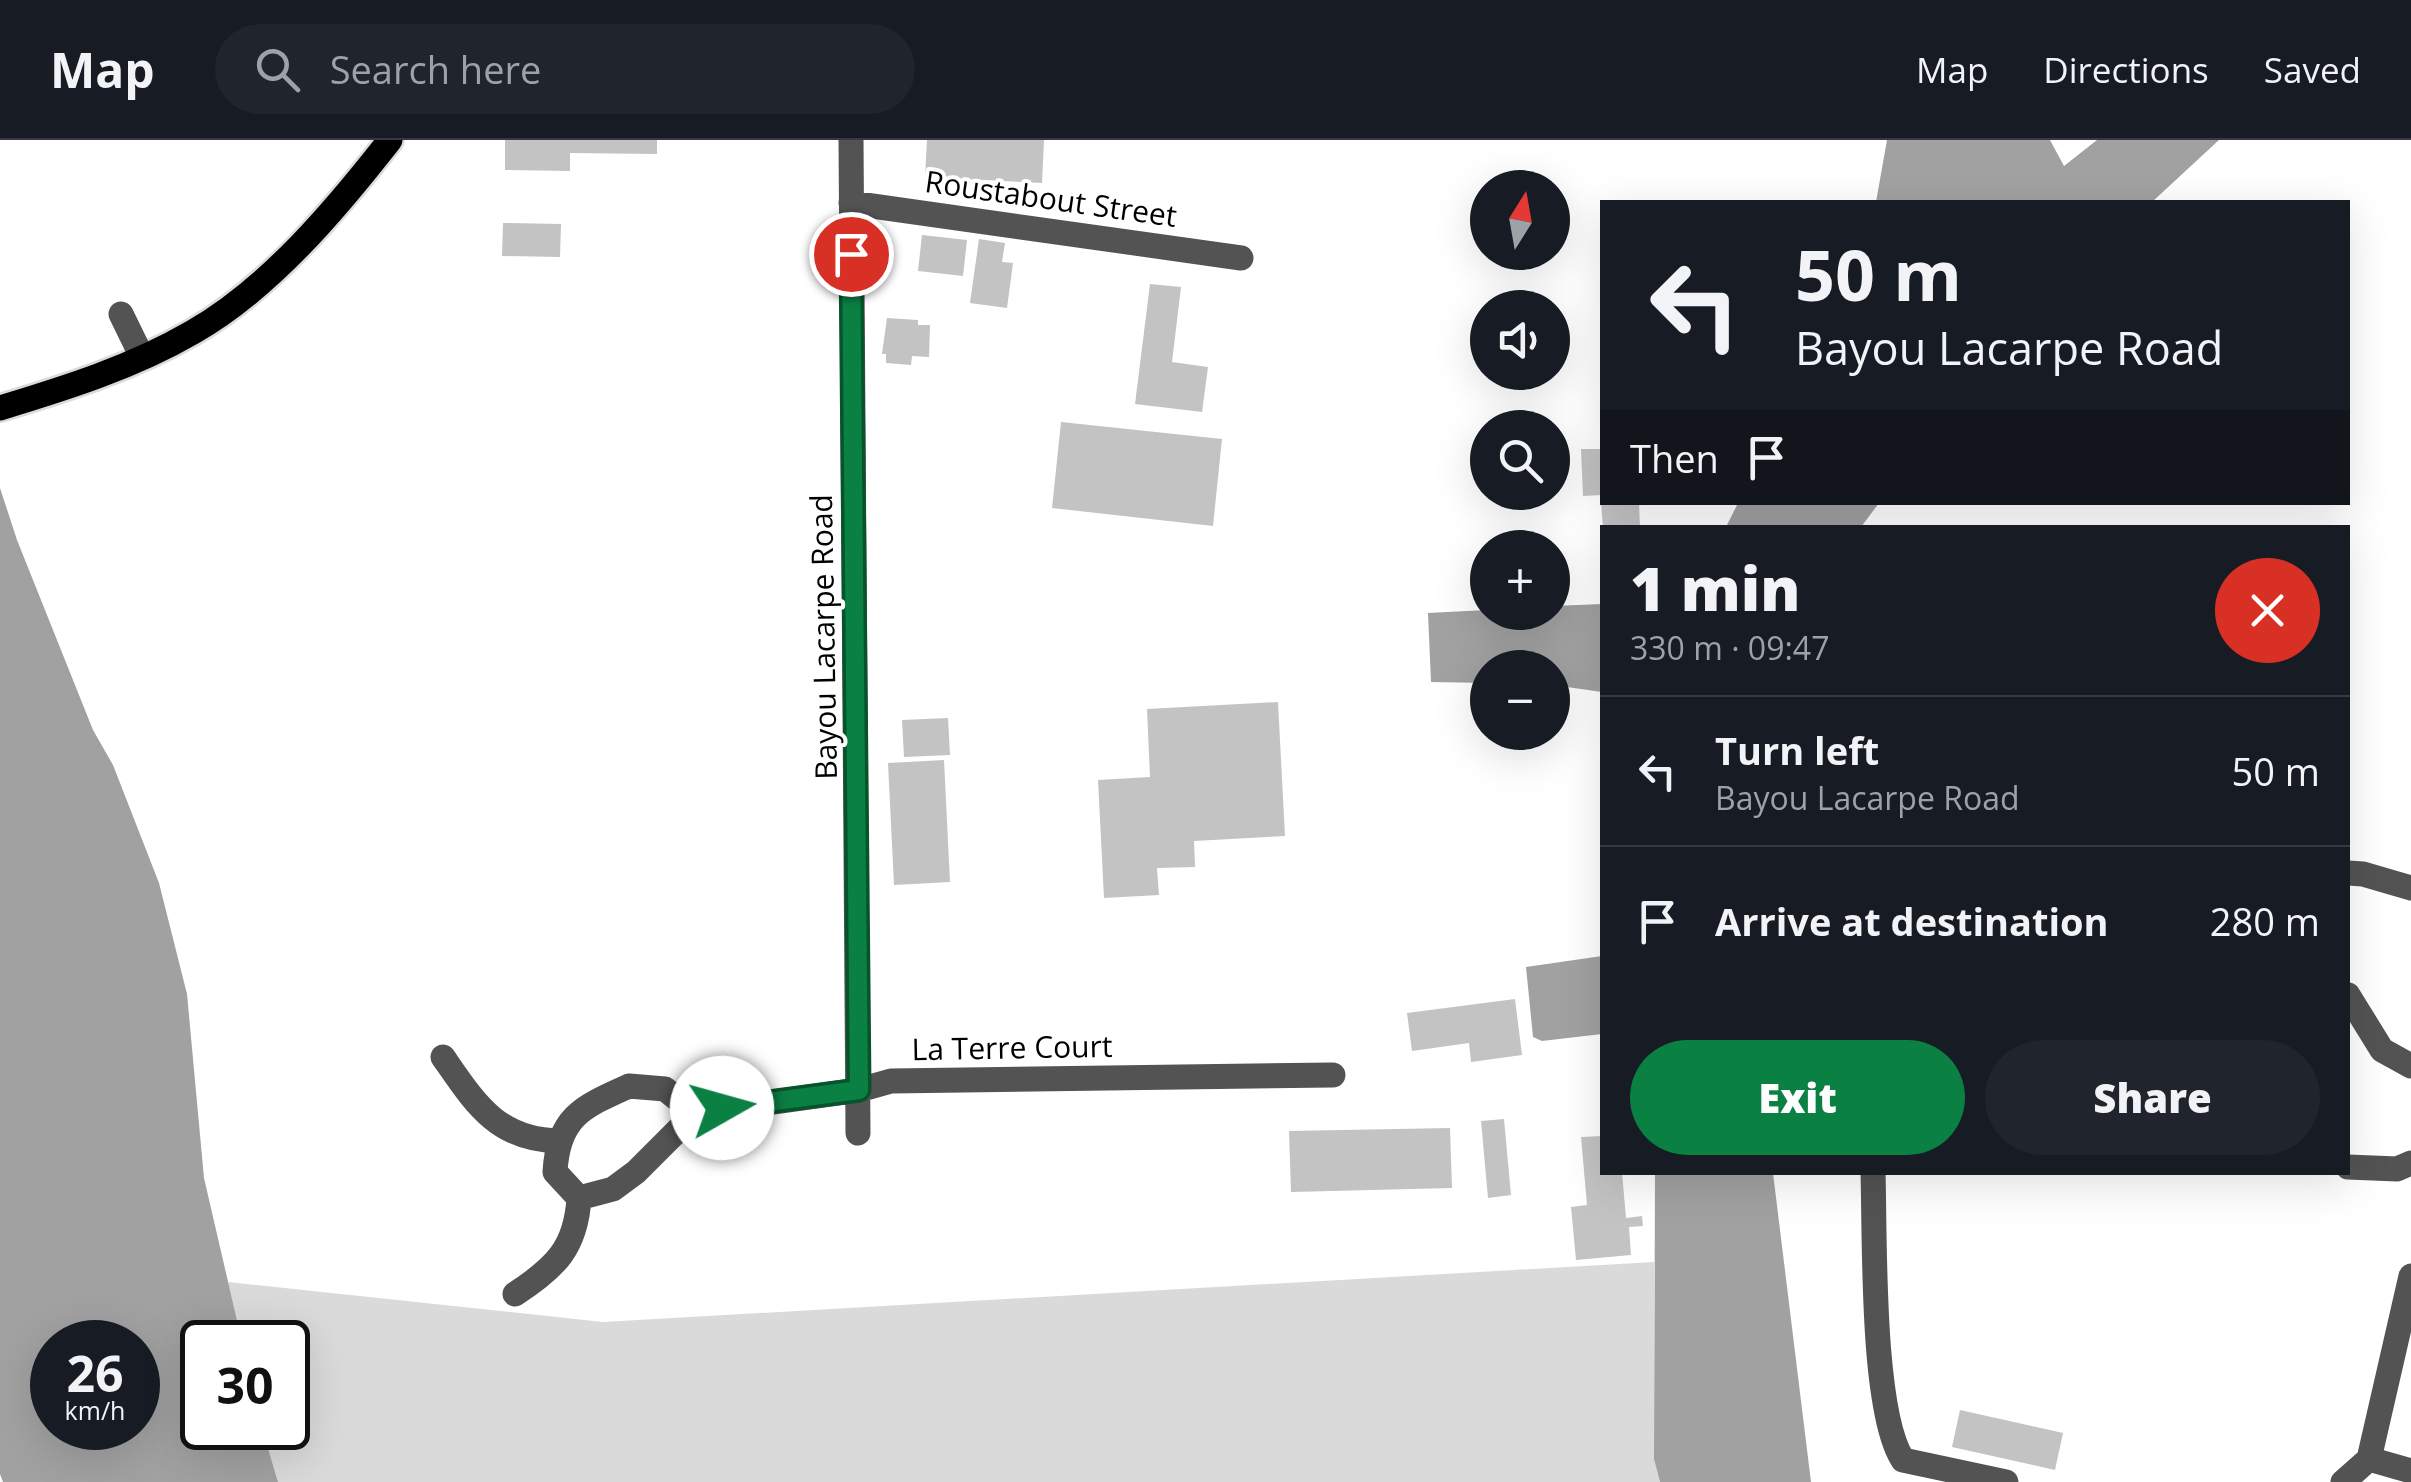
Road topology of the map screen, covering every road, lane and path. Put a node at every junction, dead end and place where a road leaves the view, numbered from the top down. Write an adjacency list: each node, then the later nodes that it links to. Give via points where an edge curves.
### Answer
1 (390, 140): 6 (main road, via 308,238 265,278 194,332)
2 (851, 140): 3 (street, Bayou Lacarpe Road)
3 (851, 203): 4 (street, Roustabout Street); 14 (street, Bayou Lacarpe Road)
4 (1241, 258)
5 (121, 314): 6 (street)
6 (142, 357): 7 (main road)
7 (10, 405)
8 (2350, 873): 9 (street)
9 (2411, 888)
10 (2350, 998): 12 (street, via 2382,1050)
11 (443, 1057): 17 (street, via 474,1102 501,1126 533,1140)
12 (2411, 1066)
13 (1334, 1075): 14 (street, La Terre Court, via 891,1081)
14 (859, 1090): 15 (street, La Terre Court); 16 (street, Bayou Lacarpe Road)
15 (694, 1113): 17 (street, via 664,1089 629,1086 592,1102); 21 (street, via 625,1181)
16 (858, 1133)
17 (558, 1141): 21 (street, via 555,1172)
18 (2411, 1164): 19 (street)
19 (2350, 1166)
20 (1873, 1175): 26 (street, via 1879,1358 1893,1446 1903,1460)
21 (579, 1198): 23 (street, via 578,1226 562,1257)
22 (2411, 1276): 24 (street)
23 (515, 1294)
24 (2370, 1459): 25 (street); 27 (street)
25 (2411, 1471)
26 (2006, 1482)
27 (2342, 1482)

